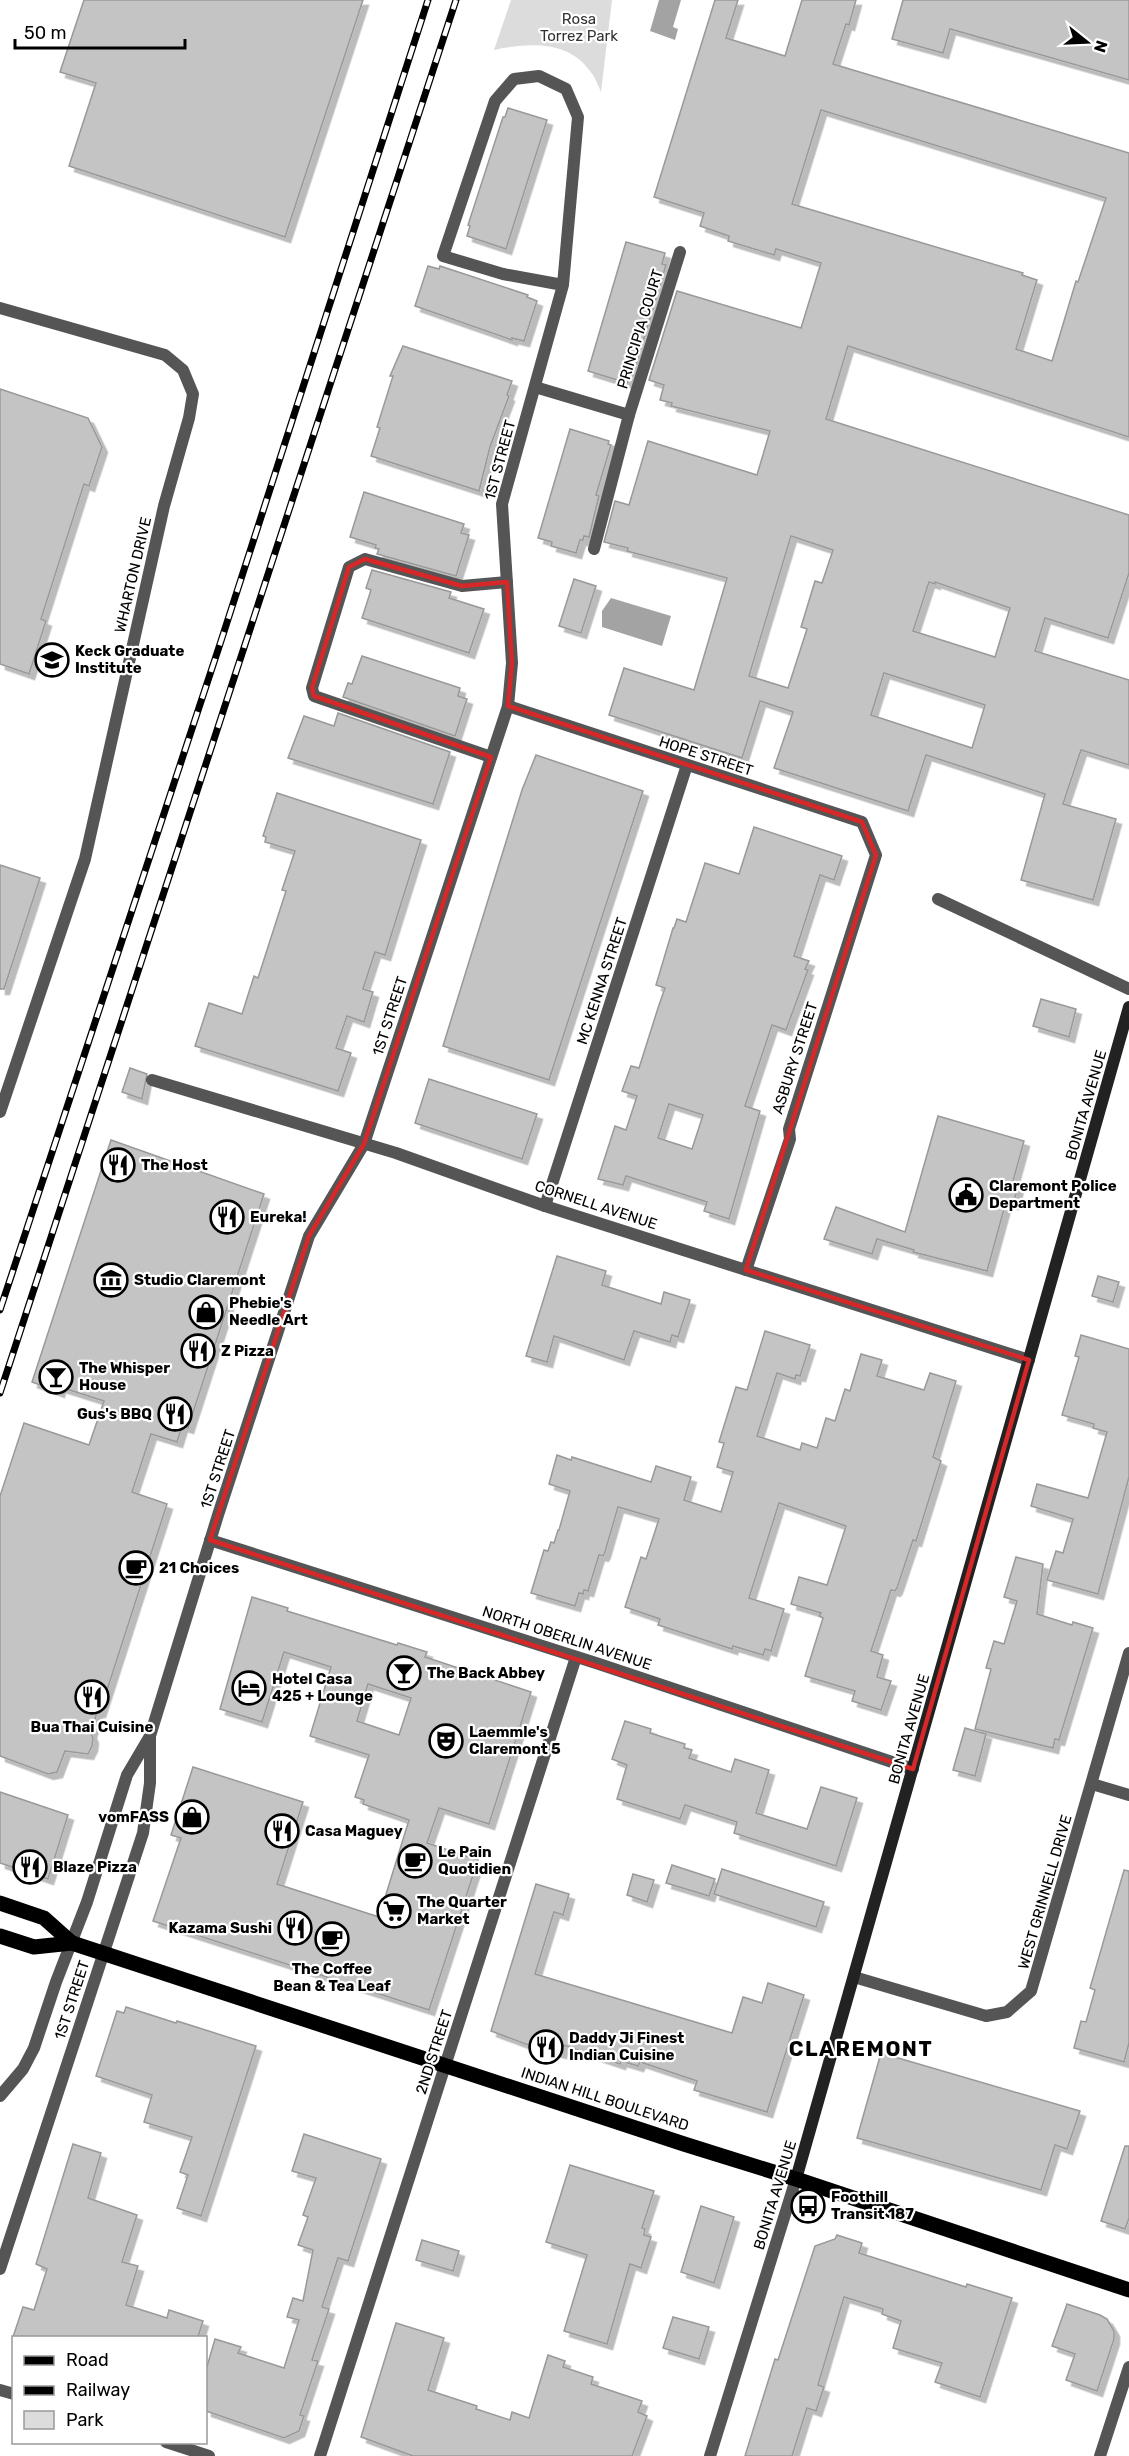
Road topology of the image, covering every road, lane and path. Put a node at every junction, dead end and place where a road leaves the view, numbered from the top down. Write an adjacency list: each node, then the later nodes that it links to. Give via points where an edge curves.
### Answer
1 (680, 252): 5 (street, PRINCIPIA COURT)
2 (563, 285): 2 (street, 1ST STREET, via 578,117 566,89 539,76 514,79 495,100 443,256 503,274); 4 (street, 1ST STREET)
3 (0, 308): 16 (street, WHARTON DRIVE, via 165,355 183,370 193,394 85,859)
4 (535, 387): 5 (street); 7 (street, 1ST STREET, via 502,504)
5 (628, 415): 6 (street, PRINCIPIA COURT)
6 (594, 549)
7 (507, 582): 8 (street, 1ST STREET, via 512,663); 9 (street, via 462,586 365,559 349,567 312,688 314,696)
8 (508, 706): 9 (street, 1ST STREET); 10 (street, HOPE STREET)
9 (491, 757): 17 (street, 1ST STREET)
10 (687, 765): 11 (street, HOPE STREET, via 862,822); 18 (street, MC KENNA STREET)
11 (876, 855): 19 (street, ASBURY STREET)
12 (938, 899): 13 (street)
13 (1129, 989)
14 (1129, 1007): 20 (main road, BONITA AVENUE)
15 (153, 1080): 17 (street, CORNELL AVENUE)
16 (0, 1112)
17 (364, 1144): 18 (street, CORNELL AVENUE); 21 (street, 1ST STREET, via 309,1236)
18 (545, 1206): 19 (street, CORNELL AVENUE)
19 (746, 1270): 20 (street, CORNELL AVENUE)
20 (1029, 1360): 25 (main road, BONITA AVENUE)
21 (210, 1540): 23 (street, NORTH OBERLIN AVENUE); 24 (street, 1ST STREET)
22 (1129, 1653): 26 (street, WEST GRINNELL DRIVE)
23 (576, 1657): 25 (street, NORTH OBERLIN AVENUE); 33 (street, 2ND STREET)
24 (150, 1736): 30 (street, 1ST STREET, via 128,1775); 31 (street, 1ST STREET, via 150,1783 143,1833)
25 (913, 1769): 32 (main road, BONITA AVENUE)
26 (1092, 1784): 27 (street); 32 (street, WEST GRINNELL DRIVE, via 1031,1991 1007,2012 986,2016)
27 (1129, 1795)
28 (0, 1903): 30 (main road, via 44,1918)
29 (0, 1935): 30 (main road, via 34,1947)
30 (72, 1943): 31 (main road, INDIAN HILL BOULEVARD); 34 (street, 1ST STREET, via 34,2048)
31 (103, 1953): 33 (main road, INDIAN HILL BOULEVARD); 36 (street, 1ST STREET)
32 (854, 1977): 35 (main road, BONITA AVENUE)
33 (445, 2066): 35 (main road, INDIAN HILL BOULEVARD); 41 (street, 2ND STREET)
34 (0, 2096)
35 (796, 2178): 37 (main road, INDIAN HILL BOULEVARD); 42 (street, BONITA AVENUE)
36 (0, 2268)
37 (1128, 2291)
38 (1129, 2367): 43 (street)
39 (172, 2444): 40 (street)
40 (209, 2456)
41 (320, 2456)
42 (710, 2456)
43 (1100, 2456)

